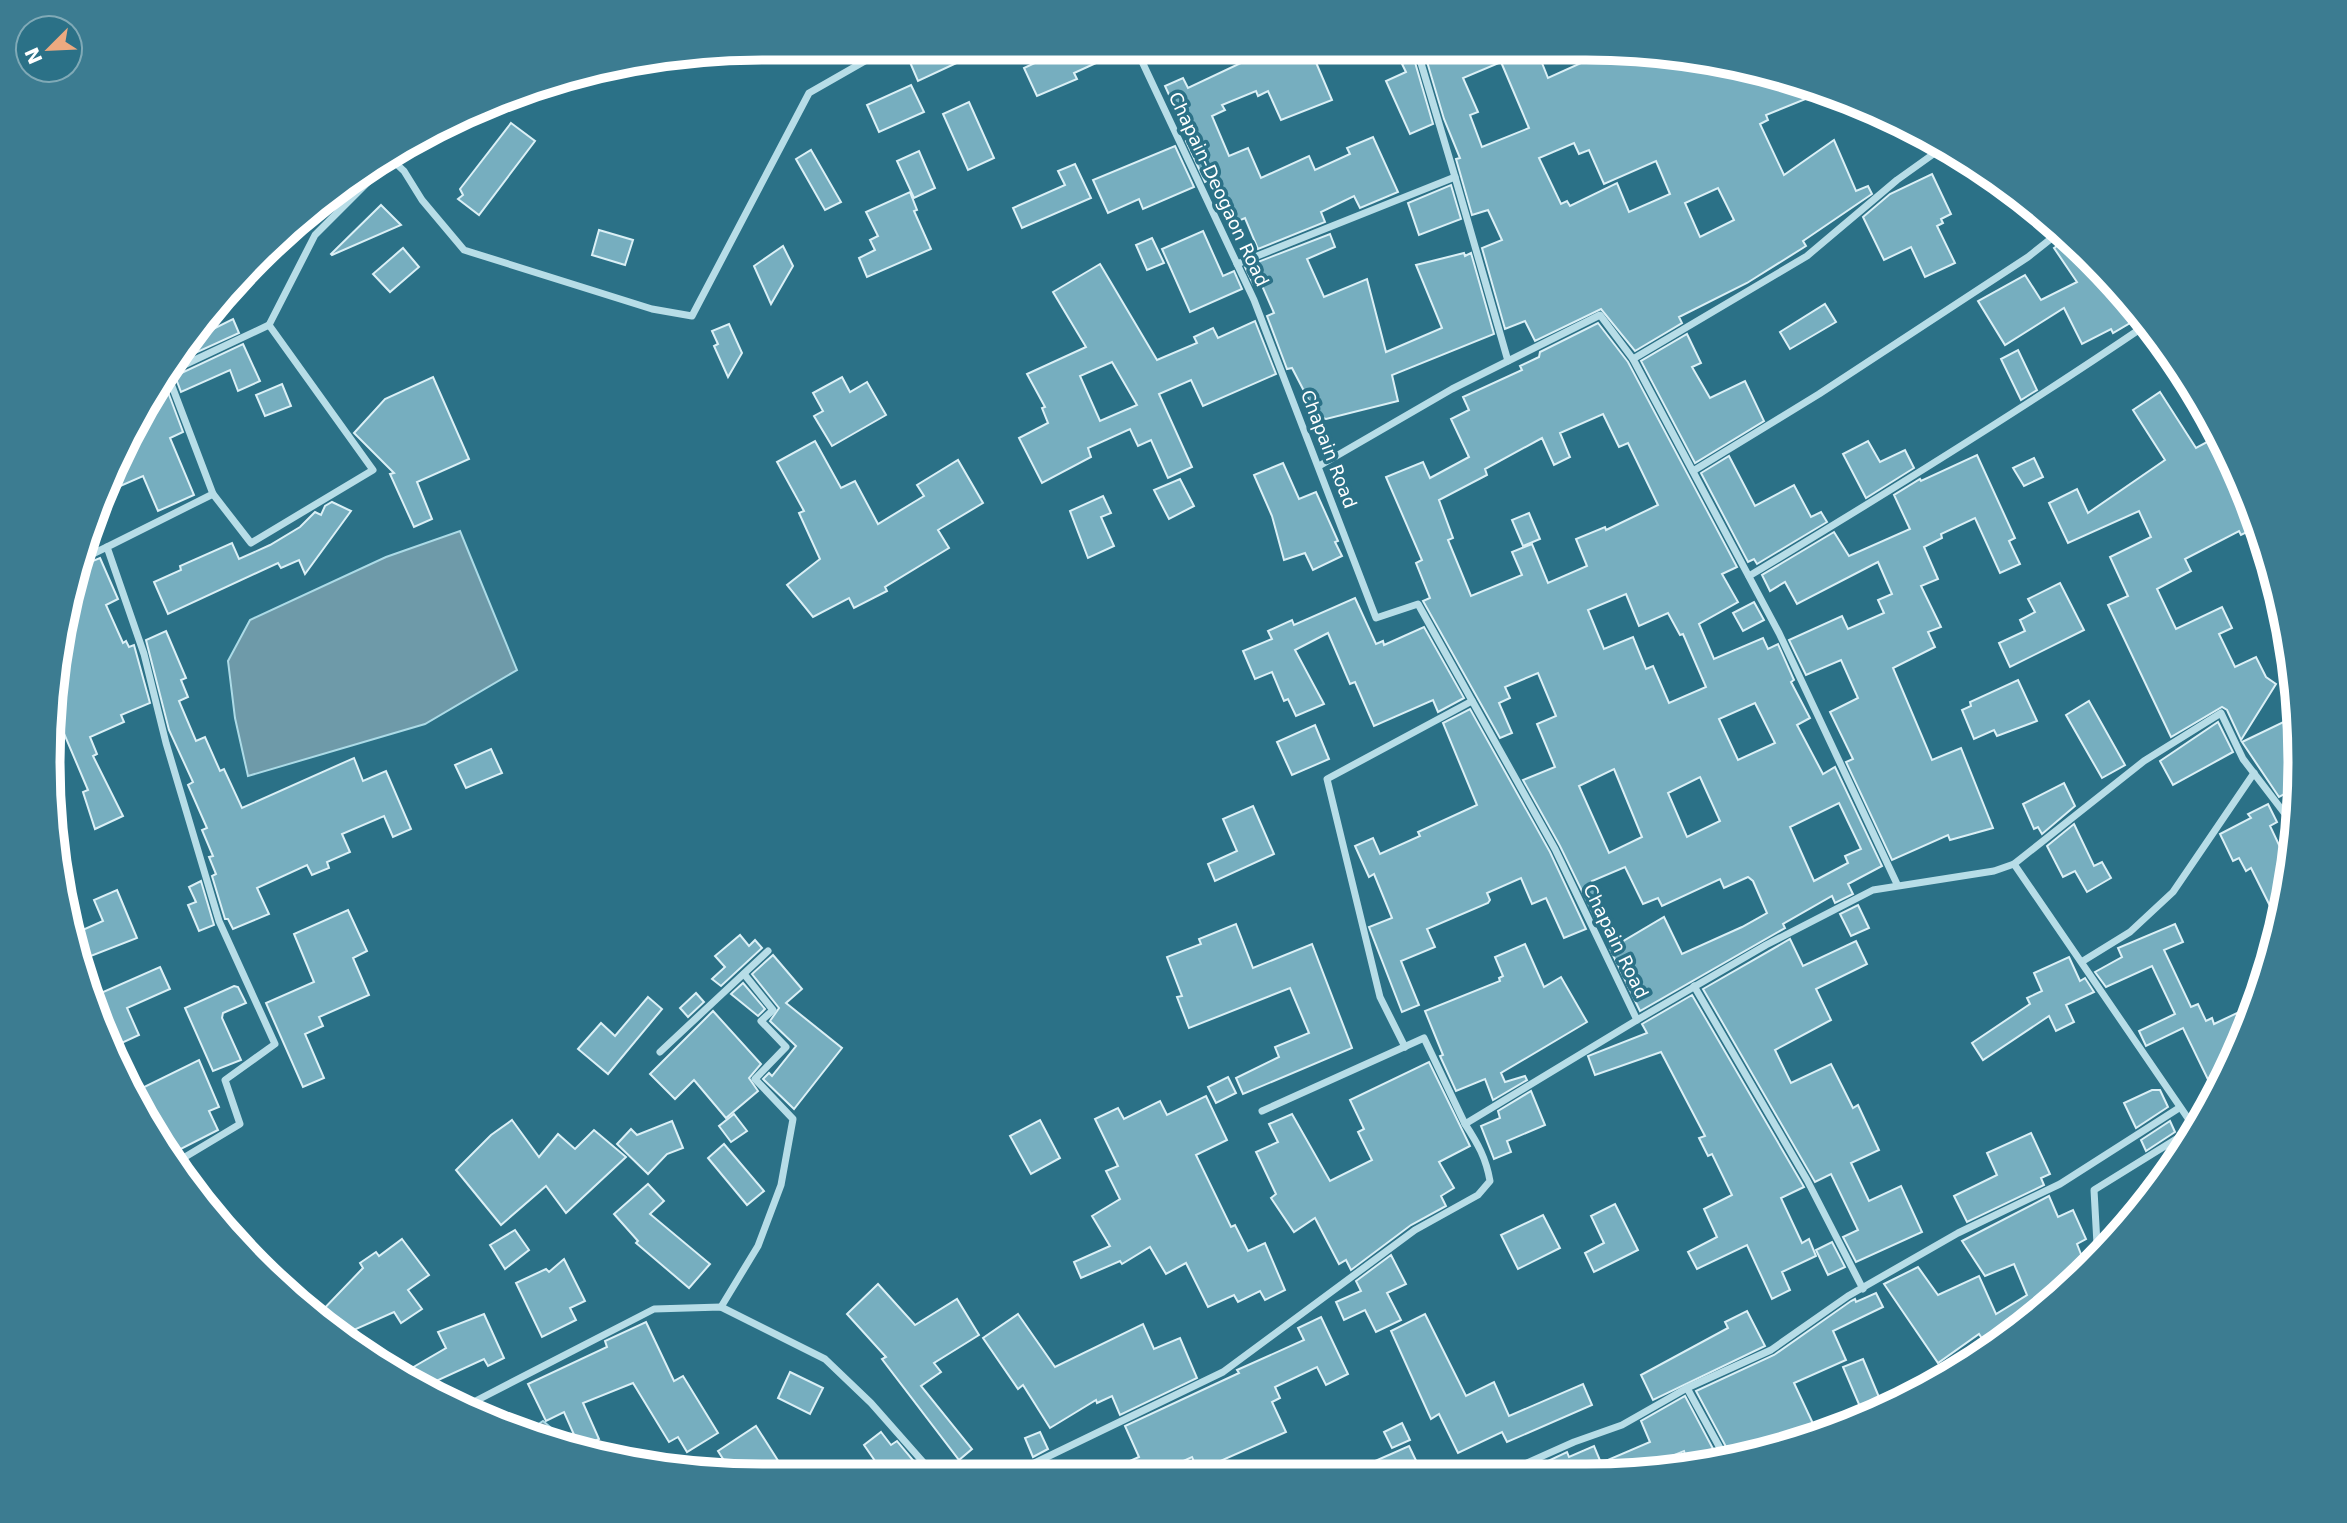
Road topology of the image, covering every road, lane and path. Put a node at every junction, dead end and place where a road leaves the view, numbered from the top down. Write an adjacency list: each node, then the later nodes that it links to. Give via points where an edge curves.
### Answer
1 (867, 60): 5 (street, via 809,93 692,316 652,309 464,250)
2 (1142, 60): 9 (street, Chapain-Deogaon Road)
3 (1421, 60): 6 (street)
4 (1935, 153): 13 (street, via 1807,256)
5 (396, 162)
6 (1455, 177): 9 (street); 14 (street)
7 (368, 180): 11 (street, via 315,234)
8 (2052, 238): 18 (street, via 1819,394)
9 (1237, 264): 10 (street, Chapain-Deogaon Road)
10 (1254, 300): 17 (street, Chapain Road)
11 (268, 325): 15 (street); 19 (street, via 373,470 251,543)
12 (2139, 330): 22 (street, via 2055,387)
13 (1633, 359): 14 (street, via 1600,315); 18 (street)
14 (1508, 361): 17 (street)
15 (183, 364)
16 (170, 383): 19 (street)
17 (1319, 466): 23 (street, Chapain Road, via 1376,618 1418,604)
18 (1693, 471): 22 (street)
19 (213, 494): 20 (street)
20 (107, 547): 21 (street); 40 (street, via 144,654 219,921 275,1044 225,1080 240,1124)
21 (91, 554)
22 (1749, 576): 27 (street)
23 (1472, 701): 32 (street, Chapain Road, via 1555,849); 33 (street, via 1327,779 1380,997)
24 (2254, 773): 25 (street); 26 (street, via 2221,713 2144,761); 29 (street, via 2173,892 2130,932)
25 (2285, 814)
26 (2014, 863): 27 (street, Chapain Road, via 1994,871); 29 (street)
27 (1897, 884): 31 (street, Chapain Road, via 1873,890)
28 (768, 951): 30 (street)
29 (2083, 961): 35 (street)
30 (744, 974): 34 (street); 43 (street, via 773,1010 761,1021 786,1047 755,1079 793,1119 781,1185 758,1246)
31 (1694, 986): 32 (street, Chapain Road); 42 (street, via 1807,1180)
32 (1637, 1020): 38 (street)
33 (1405, 1047): 36 (street); 38 (street, via 1424,1038)
34 (660, 1052)
35 (2179, 1108): 37 (street); 42 (street, via 2060,1184 1958,1233)
36 (1262, 1111)
37 (2189, 1119)
38 (1465, 1124): 48 (street, via 1483,1152 1490,1181 1478,1195 1415,1230 1223,1372)
39 (2176, 1140): 41 (street, via 2094,1190)
40 (182, 1158)
41 (2096, 1243)
42 (1863, 1289): 44 (street, via 1771,1350)
43 (722, 1307): 45 (street, via 654,1309); 47 (street, via 825,1359)
44 (1687, 1388): 46 (street); 49 (street, via 1622,1425)
45 (474, 1402)
46 (1721, 1450)
47 (925, 1464)
48 (1032, 1464)
49 (1524, 1464)

